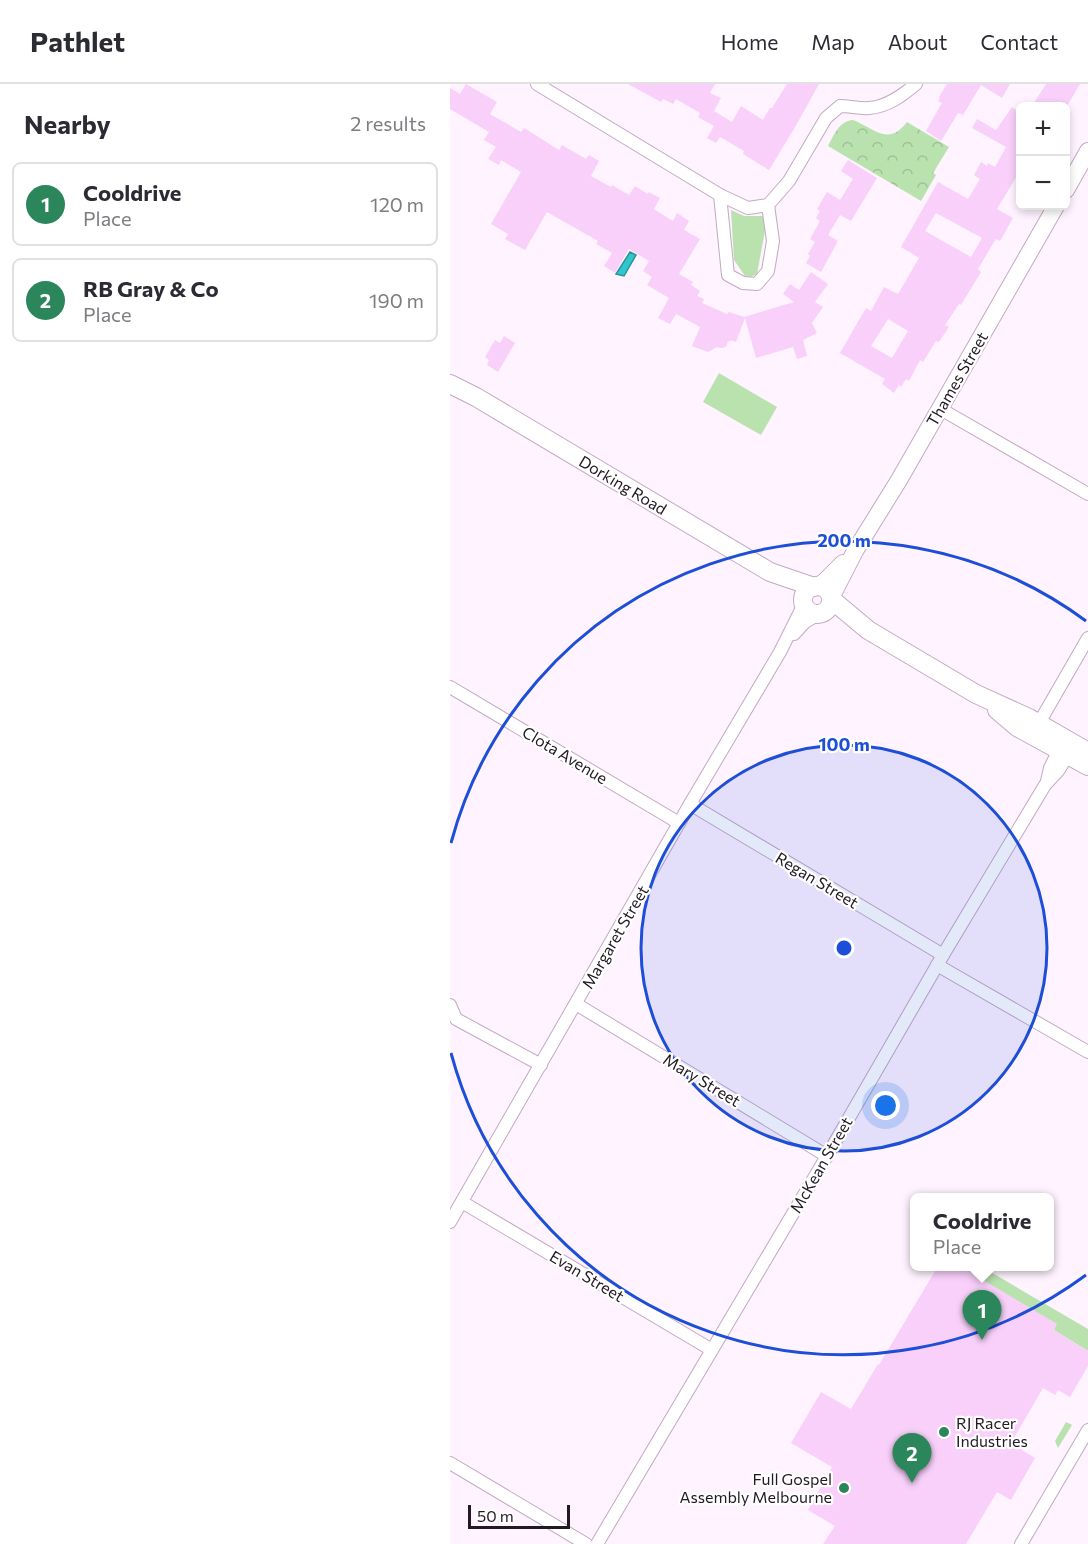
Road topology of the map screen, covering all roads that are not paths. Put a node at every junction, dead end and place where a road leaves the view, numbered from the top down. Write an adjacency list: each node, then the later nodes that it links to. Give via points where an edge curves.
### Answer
1 (537, 84): 5 (street)
2 (916, 84): 6 (street, via 880,106 840,106 826,118 789,181)
3 (1088, 151): 4 (street)
4 (1070, 182)
5 (720, 195): 6 (street, via 748,208); 6 (street, via 728,275 743,283 757,284 768,271 773,241)
6 (768, 205)
7 (1054, 210): 11 (street, Thames Street)
8 (450, 377): 10 (main road, Dorking Road)
9 (450, 384): 10 (main road, Dorking Road)
10 (476, 397): 14 (main road, Dorking Road)
11 (939, 408): 12 (street); 13 (street, Thames Street)
12 (1088, 494)
13 (855, 551): 15 (street, Thames Street); 16 (street, Thames Street)
14 (770, 572): 15 (main road, Dorking Road); 17 (main road, Dorking Road)
15 (816, 587): 16 (main road, via 828,591); 17 (main road, via 805,594)
16 (831, 599): 17 (main road, via 824,613); 18 (main road, Dorking Road)
17 (811, 609): 18 (main road, Dorking Road); 26 (street, Margaret Street, via 808,620 780,652)
18 (868, 630): 21 (main road, Dorking Road)
19 (1088, 638): 22 (street)
20 (450, 687): 27 (street, Clota Avenue)
21 (976, 694): 22 (main road, Dorking Road); 24 (main road, Dorking Road, via 1017,727)
22 (1039, 723): 23 (main road, Dorking Road)
23 (1088, 752)
24 (1064, 753): 25 (main road, Dorking Road); 28 (street, McKean Street, via 1058,771 1045,785)
25 (1088, 766)
26 (690, 804): 27 (street, Margaret Street); 28 (street, Regan Street)
27 (679, 824): 29 (street, Margaret Street)
28 (940, 960): 31 (street, Regan Street); 33 (street, McKean Street)
29 (576, 1004): 32 (street, Margaret Street); 33 (street, Mary Street)
30 (450, 1005): 32 (street, via 456,1019)
31 (1088, 1052)
32 (541, 1065): 34 (street, Margaret Street)
33 (827, 1156): 36 (street, McKean Street)
34 (462, 1202): 35 (street, Margaret Street); 36 (street, Evan Street)
35 (450, 1222)
36 (712, 1350): 40 (street, McKean Street)
37 (1088, 1430): 41 (street)
38 (450, 1463): 39 (street)
39 (586, 1544)
40 (597, 1544)
41 (1021, 1544)

